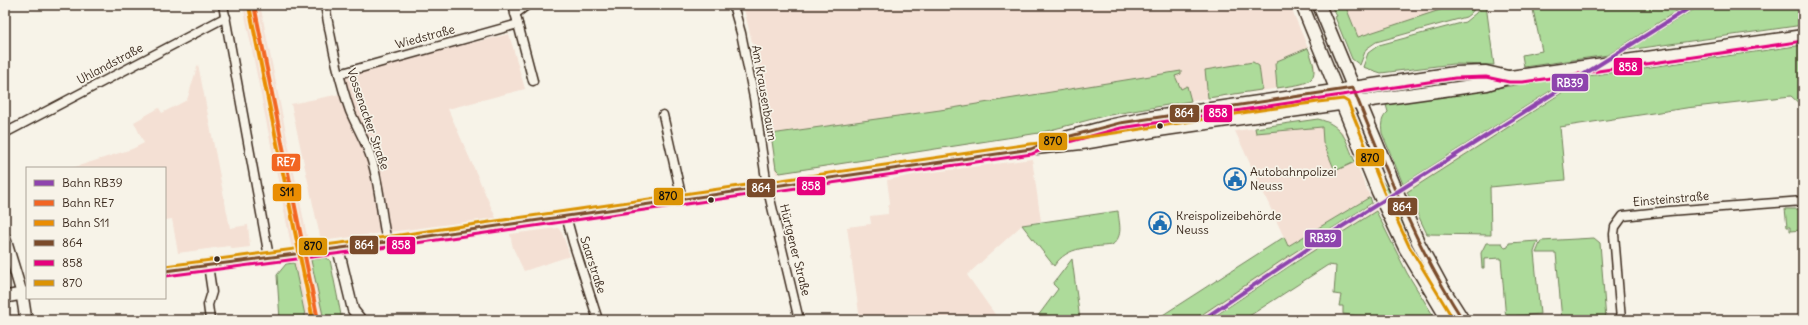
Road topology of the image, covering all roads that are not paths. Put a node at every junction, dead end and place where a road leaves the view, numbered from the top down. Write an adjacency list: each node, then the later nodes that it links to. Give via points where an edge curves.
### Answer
1 (223, 5): 9 (street)
2 (325, 5): 12 (street, Vossenacker Straße)
3 (513, 5): 8 (street)
4 (527, 5): 8 (street)
5 (733, 5): 22 (street, Am Krausenbaum, via 754,98)
6 (1302, 5): 16 (main road)
7 (1319, 5): 15 (main road)
8 (515, 14): 10 (street)
9 (226, 17): 20 (street, Uhlandstraße); 29 (street)
10 (518, 24): 12 (street, Wiedstraße); 14 (street)
11 (1803, 36): 13 (main road)
12 (339, 74): 27 (street, Vossenacker Straße, via 351,113 366,142 373,163)
13 (1510, 77): 15 (main road, via 1486,72 1455,73); 17 (main road, via 1487,84)
14 (533, 81)
15 (1353, 88): 16 (main road); 17 (main road)
16 (1337, 90): 18 (main road); 21 (main road, via 1120,123 1044,143)
17 (1359, 102): 18 (main road); 40 (main road, via 1418,242)
18 (1343, 104): 21 (main road); 39 (main road, via 1378,192 1406,248)
19 (663, 116): 23 (street)
20 (5, 133)
21 (1031, 149): 22 (main road)
22 (767, 186): 23 (main road); 38 (street, Hürtgener Straße)
23 (682, 198): 25 (main road)
24 (1803, 201): 41 (street, Einsteinstraße, via 1623,216 1614,234)
25 (566, 216): 27 (main road); 37 (street, Saarstraße)
26 (5, 238): 32 (street)
27 (387, 242): 28 (main road)
28 (338, 248): 29 (main road); 36 (street, via 353,310)
29 (270, 257): 30 (main road)
30 (208, 265): 31 (main road); 35 (street, via 212,292 208,305)
31 (166, 271)
32 (24, 294): 33 (main road); 34 (main road)
33 (5, 297)
34 (26, 320)
35 (210, 320)
36 (361, 320)
37 (598, 320)
38 (799, 320)
39 (1448, 320)
40 (1463, 320)
41 (1621, 320)

